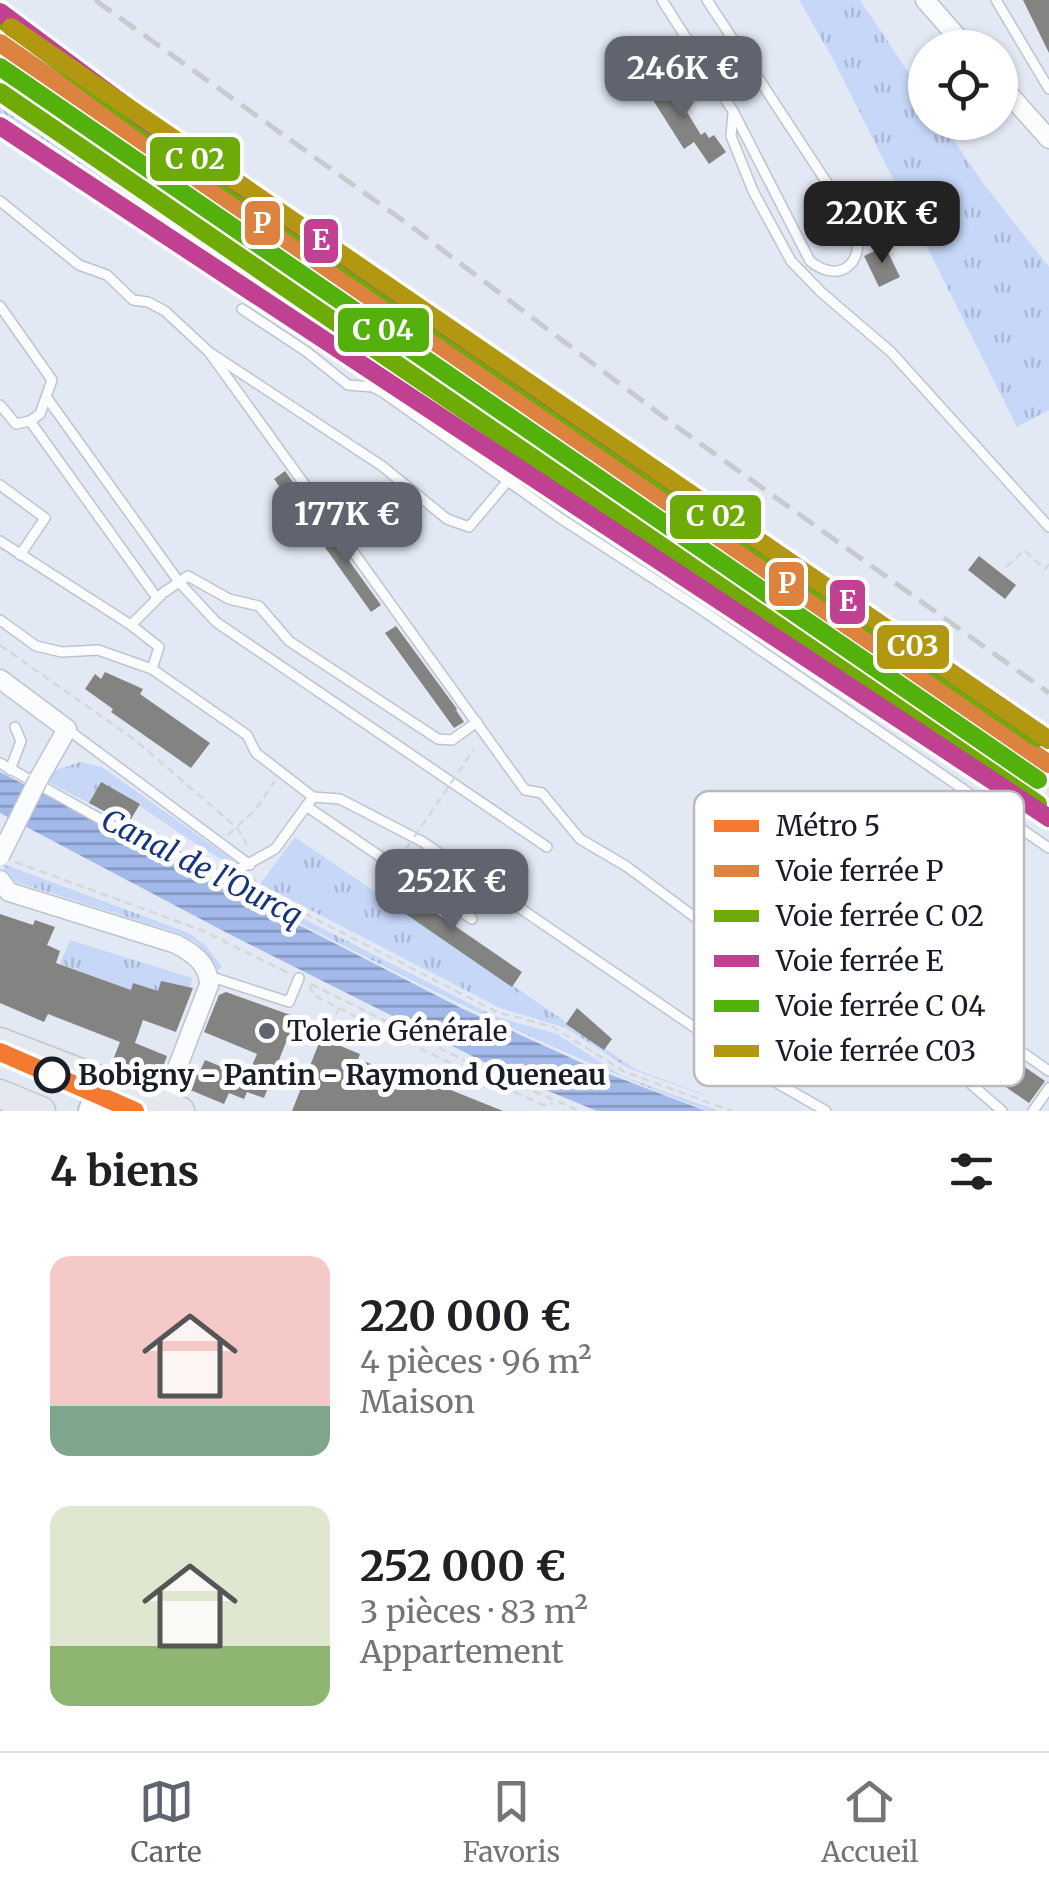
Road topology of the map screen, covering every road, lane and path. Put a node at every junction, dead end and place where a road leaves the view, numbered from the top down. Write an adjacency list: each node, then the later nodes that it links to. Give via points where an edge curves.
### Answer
1 (662, 0): 8 (lane)
2 (707, 0): 8 (lane, via 854,224 858,255 843,269 823,272 810,261)
3 (925, 0): 5 (street)
4 (996, 0): 6 (lane)
5 (951, 30)
6 (1049, 89)
7 (1018, 104): 9 (street)
8 (733, 112): 19 (lane, via 738,154 791,261 891,352)
9 (1049, 139)
10 (0, 201): 13 (lane, via 78,264 107,275 133,300 165,311)
11 (0, 306): 14 (lane, via 52,380)
12 (242, 310): 17 (lane, via 348,385 384,393)
13 (209, 352): 17 (lane, via 382,466 448,518 469,526); 31 (lane)
14 (46, 398): 16 (lane); 24 (lane)
15 (0, 405): 16 (lane, via 16,424)
16 (30, 421): 25 (lane)
17 (507, 482): 38 (lane)
18 (0, 485): 21 (lane, via 45,518)
19 (1049, 527)
20 (0, 541): 21 (lane)
21 (20, 554): 27 (lane)
22 (1049, 564): 23 (path, via 1044,569 1024,550)
23 (1006, 568)
24 (179, 582): 25 (lane); 31 (lane, via 188,576 230,600 259,606 290,641 438,740 452,740); 42 (lane, via 232,635)
25 (157, 598): 27 (lane)
26 (0, 620): 29 (lane, via 36,646 98,650)
27 (131, 625): 29 (lane, via 159,647)
28 (0, 645): 40 (path, via 134,740)
29 (152, 670): 37 (lane, via 247,735 256,753)
30 (0, 679): 33 (street)
31 (477, 722): 48 (lane, via 525,790 542,793 580,839)
32 (15, 727): 36 (lane, via 21,740)
33 (66, 729): 44 (street, bridge); 45 (lane)
34 (474, 748): 47 (path, bridge)
35 (0, 764): 36 (lane)
36 (10, 770): 45 (lane, via 223,878)
37 (281, 771): 39 (lane); 40 (path)
38 (966, 791)
39 (310, 802): 45 (lane, via 275,849); 49 (lane); 53 (lane, via 340,799 423,842)
40 (234, 829): 45 (path, via 244,838)
41 (1024, 831): 43 (lane)
42 (547, 848)
43 (1049, 848)
44 (5, 858): 51 (path, via 201,930)
45 (250, 865): 69 (path, via 260,891 463,995 553,1027 624,1072)
46 (0, 880): 50 (street, via 9,892 176,944)
47 (386, 880)
48 (694, 915)
49 (472, 919)
50 (209, 976): 51 (lane, via 289,1002); 65 (street)
51 (299, 978)
52 (339, 1008): 55 (path); 63 (path, via 543,1105); 63 (path, via 314,995 309,983)
53 (694, 1028)
54 (8, 1038): 58 (main road)
55 (327, 1038)
56 (1024, 1054): 57 (lane)
57 (1049, 1071)
58 (91, 1076): 65 (main road); 67 (street)
59 (781, 1086): 70 (lane)
60 (974, 1086): 71 (lane)
61 (1049, 1088): 72 (lane)
62 (0, 1094): 66 (main road)
63 (555, 1102): 68 (path)
64 (0, 1106): 66 (lane)
65 (172, 1108)
66 (39, 1110)
67 (90, 1111)
68 (580, 1111)
69 (732, 1111)
70 (826, 1111)
71 (1002, 1111)
72 (1033, 1111)

